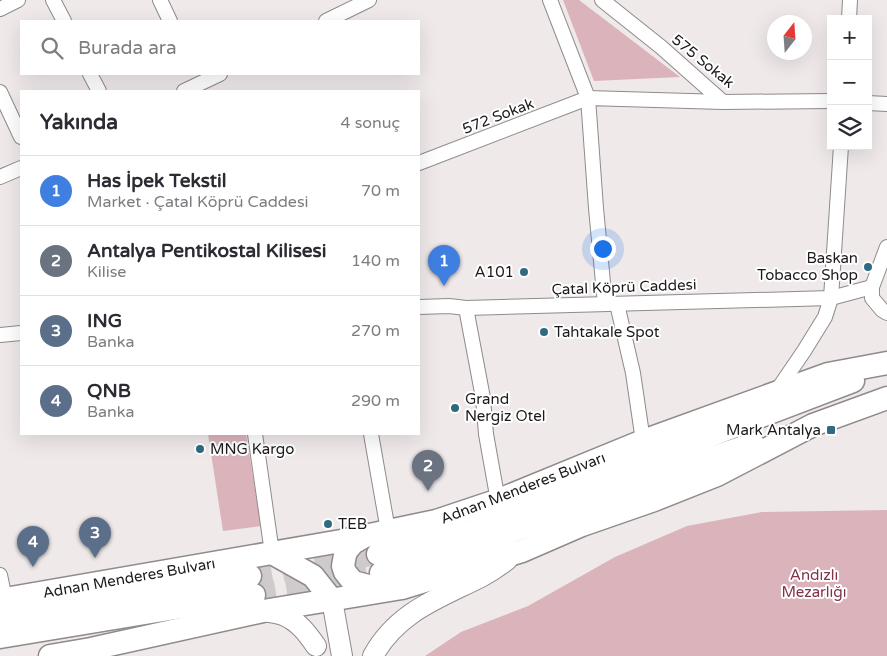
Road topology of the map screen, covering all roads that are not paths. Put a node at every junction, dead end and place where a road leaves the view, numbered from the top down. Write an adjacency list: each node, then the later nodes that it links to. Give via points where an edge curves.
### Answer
1 (18, 0): 8 (street)
2 (54, 0): 10 (street)
3 (160, 0): 11 (street)
4 (369, 0): 12 (street)
5 (550, 0): 19 (street)
6 (602, 0): 21 (street, 575 Sokak)
7 (850, 0): 9 (street)
8 (0, 9)
9 (849, 15)
10 (64, 20)
11 (170, 20)
12 (328, 20)
13 (91, 75): 16 (street)
14 (218, 75): 15 (street)
15 (199, 83): 17 (street)
16 (98, 90)
17 (186, 90)
18 (0, 92): 24 (street)
19 (588, 98): 21 (street); 26 (street, 572 Sokak); 32 (street, via 596,208)
20 (827, 101): 21 (street, 575 Sokak)
21 (723, 102)
22 (872, 103): 23 (street)
23 (887, 104)
24 (20, 135)
25 (841, 150): 31 (street)
26 (420, 163)
27 (20, 168): 28 (street)
28 (0, 177)
29 (887, 247): 30 (street)
30 (872, 288): 31 (street, Çatal Köprü Caddesi); 35 (street, via 872,298)
31 (831, 298): 32 (street, Çatal Köprü Caddesi); 40 (street, via 825,317)
32 (611, 304): 34 (street, Çatal Köprü Caddesi); 45 (street, via 633,373)
33 (420, 307): 34 (street, Çatal Köprü Caddesi)
34 (466, 308): 46 (street)
35 (887, 313)
36 (20, 333): 37 (street)
37 (0, 335)
38 (887, 363): 40 (main road, Adnan Menderes Bulvarı, via 828,374)
39 (887, 368): 52 (main road, Adnan Menderes Bulvarı, via 550,499)
40 (775, 393): 45 (main road, Adnan Menderes Bulvarı)
41 (887, 398): 42 (main road, Adnan Menderes Bulvarı)
42 (813, 424): 50 (main road, Adnan Menderes Bulvarı, via 716,474); 52 (main road, via 652,478 463,550)
43 (255, 435): 51 (street)
44 (371, 435): 47 (street)
45 (643, 441): 46 (main road, Adnan Menderes Bulvarı)
46 (500, 500): 48 (main road, Adnan Menderes Bulvarı, via 436,521)
47 (388, 525)
48 (365, 536): 49 (main road, Adnan Menderes Bulvarı); 52 (main road, via 352,543 348,550 343,566 345,572 353,582)
49 (341, 541): 51 (main road, Adnan Menderes Bulvarı); 54 (main road, via 322,558)
50 (522, 551): 52 (main road, Adnan Menderes Bulvarı, via 402,588); 63 (main road, via 418,609 395,626)
51 (272, 552): 54 (main road); 58 (main road, Adnan Menderes Bulvarı)
52 (382, 573): 56 (main road, Adnan Menderes Bulvarı)
53 (0, 575): 58 (street)
54 (313, 576): 56 (main road); 57 (main road)
55 (256, 594): 57 (main road, Adnan Menderes Bulvarı); 58 (main road, Adnan Menderes Bulvarı); 59 (main road, Adnan Menderes Bulvarı); 60 (main road, via 296,622); 61 (main road, Adnan Menderes Bulvarı, via 91,648)
56 (332, 600): 57 (main road, Adnan Menderes Bulvarı); 62 (main road)
57 (310, 603): 60 (main road)
58 (2, 606)
59 (0, 637)
60 (317, 651)
61 (50, 656)
62 (342, 656)
63 (373, 656)

